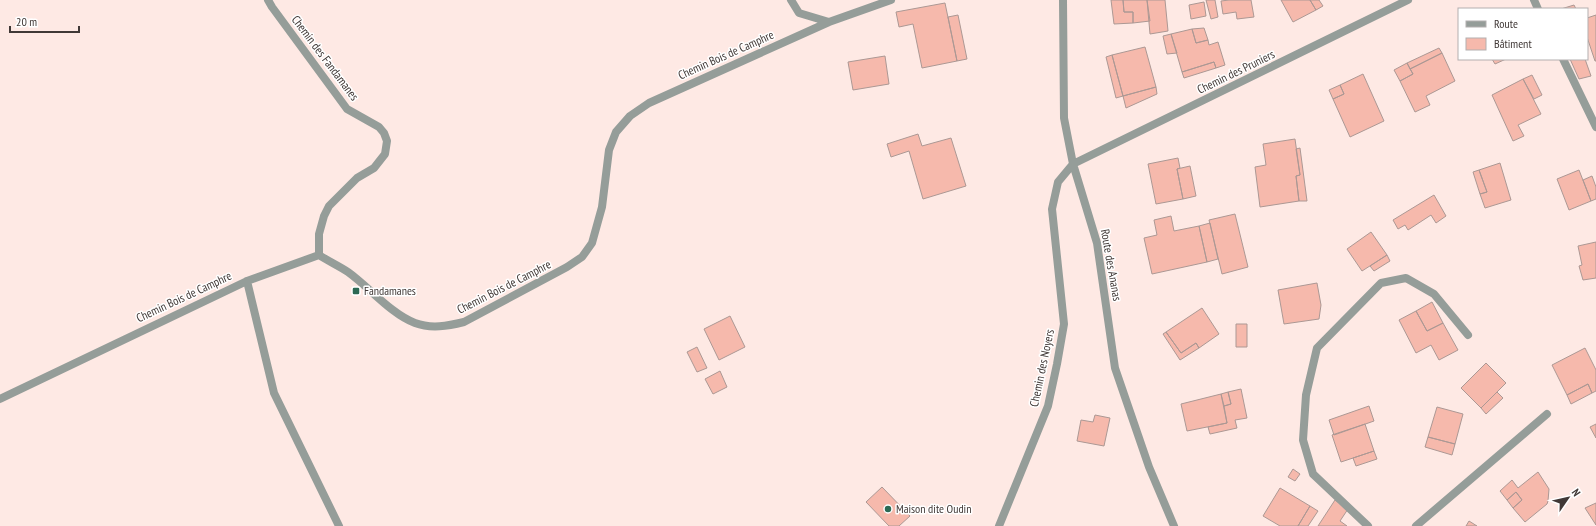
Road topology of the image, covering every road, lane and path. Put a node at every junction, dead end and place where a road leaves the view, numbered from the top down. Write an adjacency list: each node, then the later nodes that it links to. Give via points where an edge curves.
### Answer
1 (268, 0): 10 (street, Chemin des Fandamanes, via 347,109 379,128 387,141 385,154 374,168 357,178 329,206 319,234)
2 (792, 0): 6 (street, via 799,13)
3 (891, 0): 6 (street, Chemin Bois de Camphre)
4 (1063, 0): 9 (street, Route des Ananas, via 1064,118)
5 (1408, 0): 9 (street, Chemin des Pruniers)
6 (829, 22): 10 (street, Chemin Bois de Camphre, via 649,103 630,116 616,132 609,150 598,226 592,243 582,256 567,267 464,322 447,326 414,323 348,272)
7 (1562, 60): 8 (street)
8 (1596, 127)
9 (1073, 164): 16 (street, Chemin des Noyers, via 1058,182 1052,209 1064,324 1057,364 1048,406); 17 (street, Route des Ananas, via 1097,243 1115,368 1149,467)
10 (319, 255): 11 (street, Chemin Bois de Camphre)
11 (247, 281): 13 (street, Chemin Bois de Camphre); 15 (street, via 274,393)
12 (1468, 336): 18 (street, via 1434,294 1406,278 1382,283 1316,348 1306,395 1303,440 1313,474)
13 (0, 399)
14 (1547, 414): 19 (street)
15 (339, 526)
16 (999, 526)
17 (1174, 526)
18 (1368, 526)
19 (1416, 526)

